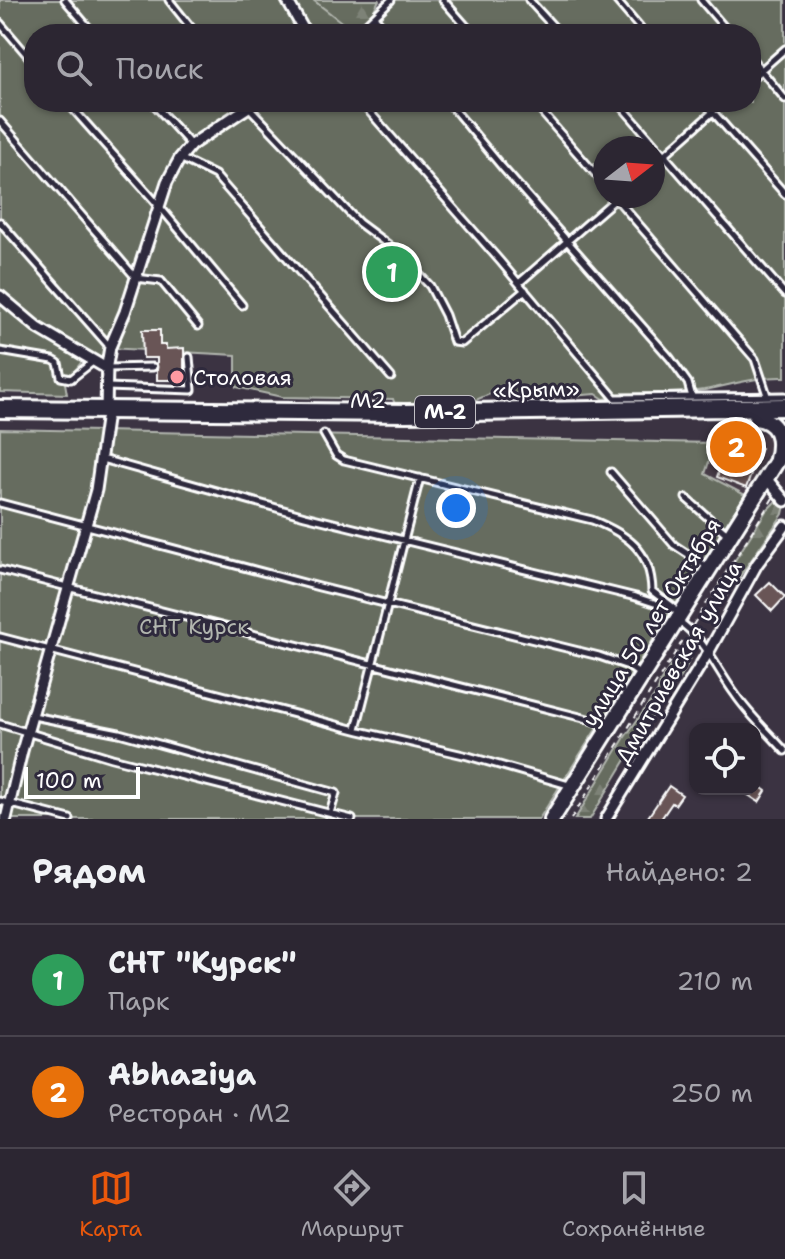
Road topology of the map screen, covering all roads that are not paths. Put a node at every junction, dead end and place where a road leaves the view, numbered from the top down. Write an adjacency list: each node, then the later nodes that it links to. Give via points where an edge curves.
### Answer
1 (65, 0): 11 (lane)
2 (169, 0): 12 (lane)
3 (287, 0): 13 (street)
4 (391, 0): 9 (lane)
5 (443, 0): 16 (lane)
6 (529, 0): 17 (lane)
7 (616, 0): 18 (lane)
8 (701, 0): 19 (lane)
9 (374, 17): 14 (lane); 15 (lane)
10 (0, 23): 21 (lane)
11 (85, 24)
12 (188, 24)
13 (300, 24)
14 (367, 24)
15 (381, 24)
16 (464, 24)
17 (551, 24)
18 (636, 24)
19 (721, 24)
20 (785, 49): 22 (lane)
21 (24, 51)
22 (762, 70): 23 (lane)
23 (785, 99)
24 (76, 112): 41 (lane)
25 (161, 112): 35 (lane)
26 (238, 112): 35 (street)
27 (256, 112): 48 (lane, via 359,223 398,252 430,286 454,342 462,343)
28 (370, 112): 47 (lane)
29 (457, 112): 45 (lane)
30 (542, 112): 39 (lane)
31 (627, 112): 34 (lane)
32 (712, 112): 36 (lane); 40 (lane)
33 (0, 121): 46 (lane)
34 (648, 136)
35 (191, 145): 38 (street)
36 (665, 153)
37 (665, 155): 49 (lane)
38 (180, 158): 41 (street); 59 (lane, via 215,175)
39 (593, 171)
40 (785, 194)
41 (160, 207): 46 (street); 51 (lane)
42 (604, 208): 45 (lane)
43 (626, 208): 61 (lane, via 755,359)
44 (0, 222): 53 (lane)
45 (568, 240): 47 (lane); 63 (lane, via 670,358)
46 (136, 278): 52 (lane, via 161,281); 53 (street)
47 (519, 283): 48 (lane)
48 (525, 290): 63 (lane, via 615,398)
49 (785, 294)
50 (0, 296): 56 (street, via 38,328)
51 (242, 305)
52 (198, 326)
53 (110, 347): 58 (street)
54 (0, 351): 56 (lane, via 53,360 61,377 71,379)
55 (189, 357): 60 (lane, via 192,390)
56 (94, 361): 58 (street)
57 (153, 367): 58 (lane)
58 (106, 368): 60 (street)
59 (391, 377)
60 (105, 387): 66 (street)
61 (767, 395): 62 (lane); 63 (lane)
62 (785, 396)
63 (692, 397)
64 (785, 407): 66 (highway, «Крым» / М-2)
65 (0, 409): 66 (highway, «Крым» / М-2)
66 (106, 416): 68 (highway, М2); 69 (highway, М2, via 239,422); 72 (street)
67 (785, 417): 69 (highway, М2)
68 (0, 418)
69 (756, 418): 73 (main road, via 771,423 780,436)
70 (324, 434): 75 (lane, via 344,460)
71 (785, 448): 73 (main road, улица 50 лет Октября)
72 (102, 459): 80 (street); 83 (lane)
73 (776, 462): 76 (main road, улица 50 лет Октября)
74 (611, 472): 84 (lane, via 674,545)
75 (420, 478): 83 (lane); 88 (lane, via 579,517 624,535 648,564 652,591)
76 (766, 478): 78 (street); 82 (main road, улица 50 лет Октября)
77 (686, 498): 82 (lane)
78 (785, 501)
79 (0, 503): 80 (lane)
80 (86, 524): 86 (street); 87 (lane)
81 (785, 526): 91 (street, Дмитриевская улица, via 757,564)
82 (731, 537): 84 (main road, улица 50 лет Октября)
83 (402, 540): 87 (lane); 88 (lane, via 636,597)
84 (710, 569): 88 (main road, улица 50 лет Октября)
85 (0, 570): 86 (lane)
86 (69, 587): 90 (street); 92 (lane)
87 (387, 604): 92 (lane); 93 (lane, via 599,656)
88 (682, 618): 91 (lane); 93 (main road, улица 50 лет Октября)
89 (0, 637): 90 (lane)
90 (51, 649): 94 (street); 96 (lane)
91 (708, 653): 99 (lane, via 734,694); 107 (street, Дмитриевская улица)
92 (371, 666): 96 (lane); 97 (lane, via 584,718)
93 (643, 676): 97 (main road, улица 50 лет Октября)
94 (32, 716): 98 (street); 102 (lane, via 119,733 336,793)
95 (0, 724): 98 (lane)
96 (356, 729): 100 (lane)
97 (608, 730): 100 (main road, улица 50 лет Октября)
98 (27, 734): 101 (street); 102 (lane)
99 (785, 751)
100 (573, 786): 106 (main road, улица 50 лет Октября)
101 (5, 802): 103 (street); 104 (lane)
102 (332, 815): 105 (lane)
103 (6, 819)
104 (70, 819)
105 (352, 819)
106 (552, 819)
107 (606, 819)

